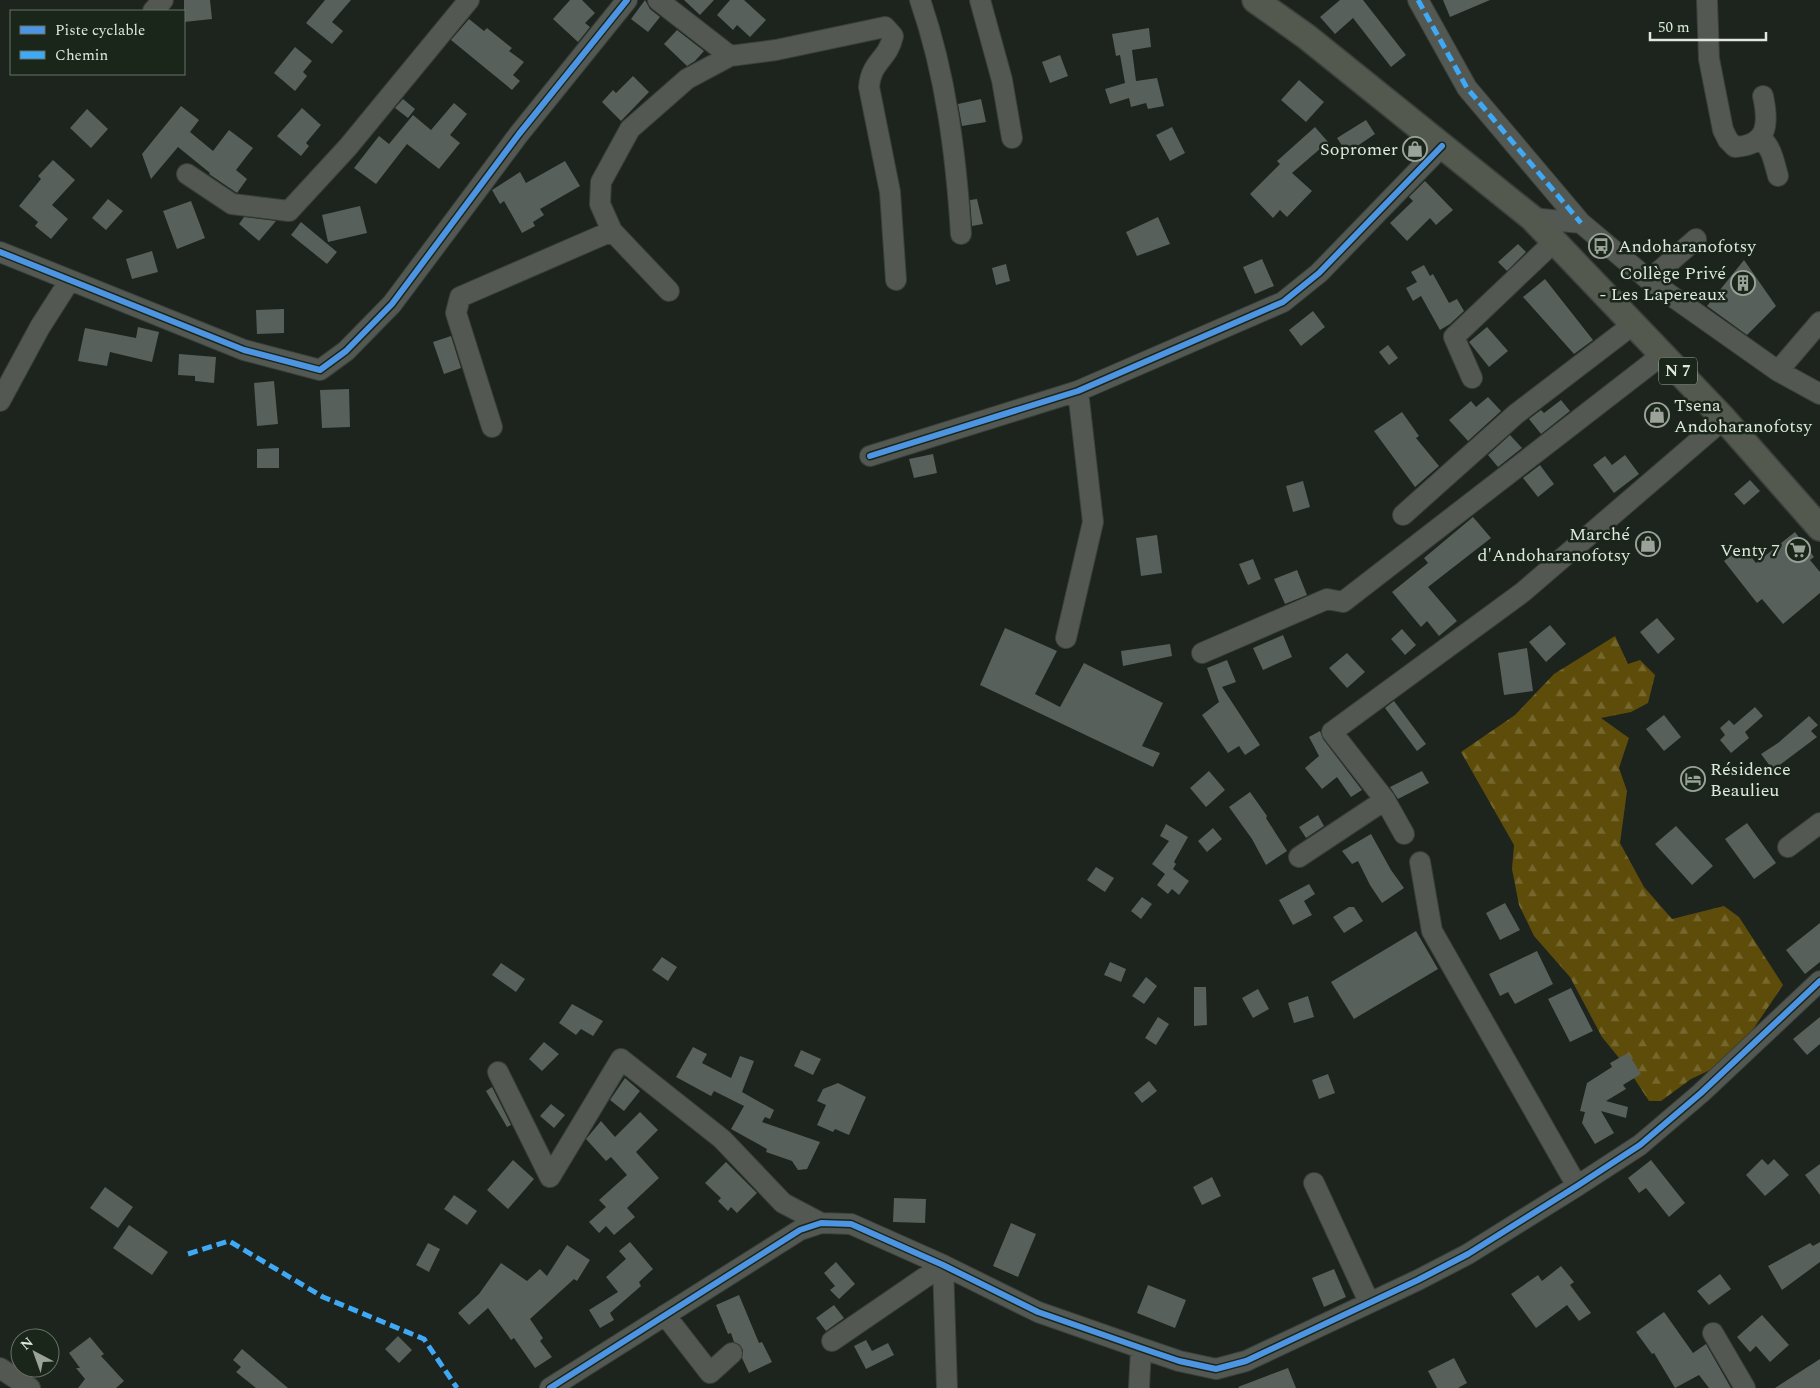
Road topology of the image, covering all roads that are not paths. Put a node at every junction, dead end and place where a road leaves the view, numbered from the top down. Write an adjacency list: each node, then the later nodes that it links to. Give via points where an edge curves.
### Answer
1 (163, 0): 10 (street)
2 (470, 0): 16 (street, via 348,147 288,211 232,204)
3 (627, 0): 25 (street, via 519,134 392,304 346,351 320,370 244,350)
4 (658, 0): 11 (street)
5 (920, 0): 21 (street, via 931,30 952,136)
6 (980, 0): 13 (street, via 1002,80)
7 (1255, 0): 15 (main road, N 7, via 1307,37)
8 (1418, 0): 19 (street, via 1467,88)
9 (1706, 0): 14 (street, via 1709,59 1723,130 1735,147 1748,146)
10 (154, 10)
11 (730, 56): 20 (street, via 688,79 630,129 601,182 600,204); 26 (street, via 776,50 886,27 893,36 890,48 870,72 869,87 890,192)
12 (1764, 96): 14 (street, via 1766,125)
13 (1012, 138)
14 (1761, 138): 17 (street, via 1772,152)
15 (1442, 146): 18 (main road, N 7); 34 (street, via 1319,273 1282,302)
16 (188, 174)
17 (1778, 176)
18 (1532, 218): 19 (street); 23 (main road, N 7)
19 (1581, 223): 27 (street)
20 (612, 230): 28 (street); 38 (street, via 460,297 456,313)
21 (961, 234)
22 (1696, 239): 27 (street)
23 (1556, 240): 30 (main road, N 7); 33 (street, via 1454,338)
24 (0, 252): 25 (street)
25 (70, 280): 36 (street)
26 (896, 280)
27 (1649, 280): 32 (street)
28 (669, 291)
29 (1820, 322): 32 (street)
30 (1635, 323): 31 (main road, N 7); 40 (street, via 1516,414)
31 (1662, 354): 37 (main road, N 7); 43 (street, via 1343,602 1327,599)
32 (1778, 371): 35 (street)
33 (1472, 378)
34 (1078, 391): 39 (street); 42 (street, via 1093,522)
35 (1820, 394)
36 (0, 401)
37 (1724, 419): 41 (main road, N 7); 44 (street, via 1523,592 1332,732)
38 (492, 427)
39 (870, 456)
40 (1403, 515)
41 (1820, 528)
42 (1066, 638)
43 (1202, 653)
44 (1385, 800): 46 (street); 48 (street)
45 (1820, 823): 47 (street)
46 (1404, 834)
47 (1788, 847)
48 (1299, 856)
49 (1420, 862): 53 (street, via 1432,931)
50 (1820, 981): 53 (street, via 1701,1093 1640,1144)
51 (498, 1072): 54 (street, via 550,1177 621,1059 722,1139 783,1203)
52 (1314, 1183): 56 (street)
53 (1577, 1186): 56 (street, via 1468,1254)
54 (821, 1223): 55 (street, via 851,1224); 57 (street, via 800,1230)
55 (943, 1265): 59 (street); 60 (street, via 1038,1312); 65 (street)
56 (1369, 1302): 60 (street, via 1261,1354 1216,1369)
57 (666, 1315): 61 (street, via 710,1373); 64 (street)
58 (1713, 1333): 67 (street)
59 (832, 1341)
60 (1141, 1348): 66 (street)
61 (732, 1354)
62 (0, 1368): 63 (street)
63 (30, 1388)
64 (550, 1388)
65 (947, 1388)
66 (1139, 1388)
67 (1745, 1388)

